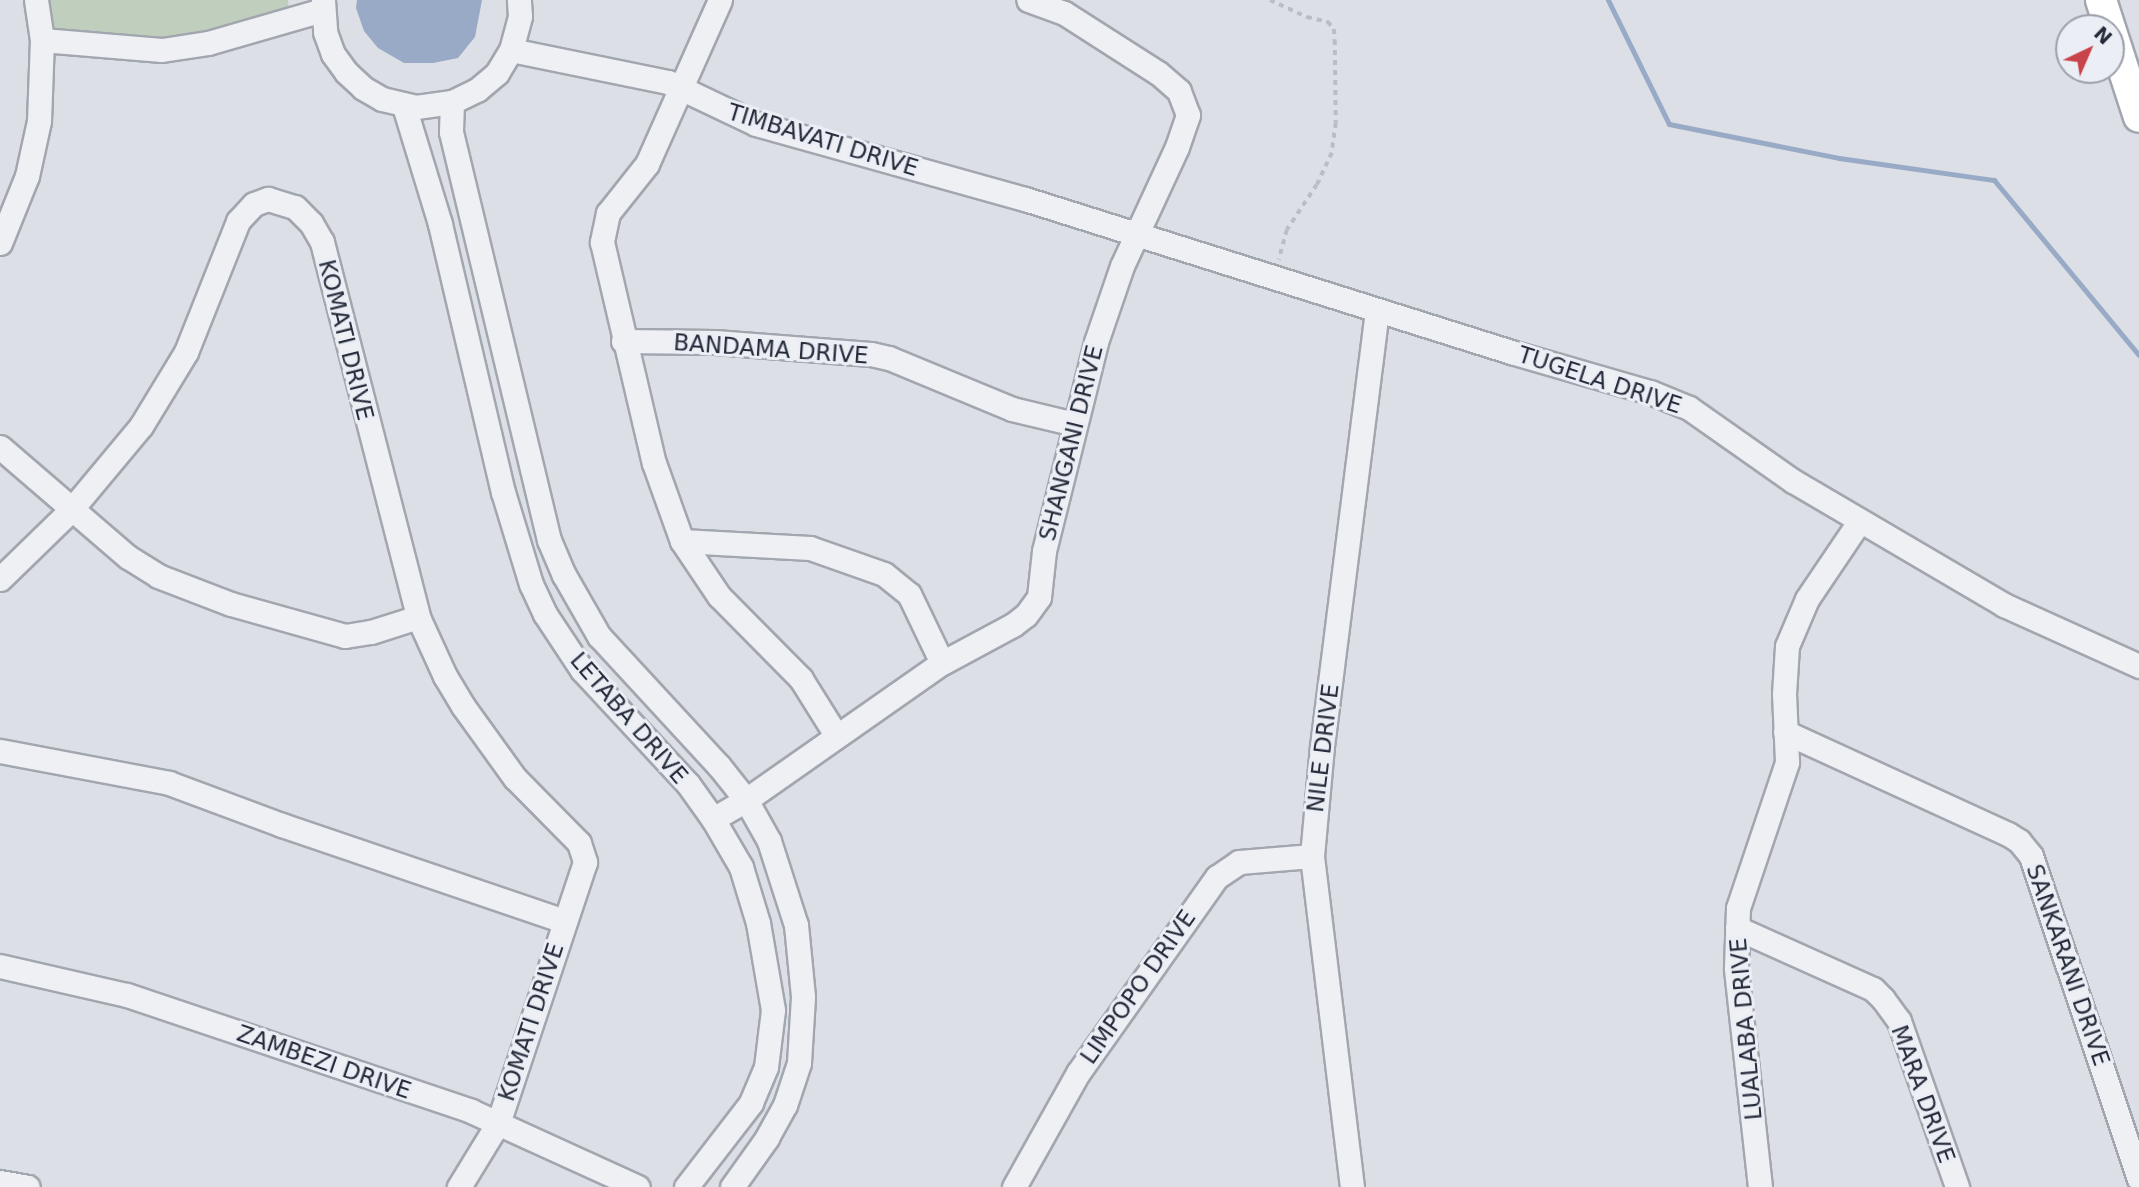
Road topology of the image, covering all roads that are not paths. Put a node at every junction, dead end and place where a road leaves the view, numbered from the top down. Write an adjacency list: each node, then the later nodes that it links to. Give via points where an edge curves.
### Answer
1 (36, 0): 6 (street)
2 (519, 0): 7 (street, via 520,16)
3 (720, 0): 9 (street)
4 (1028, 0): 13 (street, SHANGANI DRIVE, via 1080,23 1158,73 1183,98 1188,115 1185,129)
5 (322, 5): 6 (street, via 208,43 169,50); 11 (street, via 325,32 346,72 382,99)
6 (43, 40): 14 (street, via 36,140)
7 (511, 50): 9 (street, TIMBAVATI DRIVE); 10 (street, via 497,73)
8 (2125, 75): 12 (main road)
9 (684, 88): 13 (street, TIMBAVATI DRIVE, via 756,124); 16 (street, via 647,164 603,224 605,262)
10 (452, 102): 11 (street); 29 (street, LETABA DRIVE, via 451,132 549,540 599,636)
11 (404, 106): 30 (street, LETABA DRIVE, via 440,224 503,492 531,584 582,670 688,784)
12 (2139, 117)
13 (1135, 233): 15 (street, TUGELA DRIVE); 17 (street, SHANGANI DRIVE, via 1096,342)
14 (0, 243)
15 (1377, 310): 20 (street, TUGELA DRIVE, via 1678,403); 31 (street, NILE DRIVE)
16 (623, 341): 17 (street, BANDAMA DRIVE, via 715,342 871,354 1012,409); 21 (street, via 654,463)
17 (1075, 424): 24 (street, SHANGANI DRIVE, via 1044,551 1039,597 1013,625)
18 (0, 447): 19 (street)
19 (71, 510): 22 (street, KOMATI DRIVE); 23 (street, via 145,570 273,617 345,636); 23 (street, KOMATI DRIVE, via 141,426 186,352 238,221 254,204 268,198 282,201 311,223 322,242)
20 (1859, 522): 25 (street, TUGELA DRIVE, via 2004,605); 26 (street, LUALABA DRIVE, via 1807,599 1790,638 1785,661)
21 (682, 541): 24 (street, via 810,548 884,574 909,594); 27 (street, via 719,596 801,679)
22 (0, 579)
23 (418, 617): 32 (street, KOMATI DRIVE, via 463,706 515,778 572,834 583,851 582,877)
24 (942, 663): 27 (street, SHANGANI DRIVE)
25 (2139, 666)
26 (1785, 732): 33 (street, LUALABA DRIVE, via 1787,762 1740,899); 36 (street, SANKARANI DRIVE, via 2008,834 2031,856)
27 (836, 735): 29 (street, SHANGANI DRIVE)
28 (0, 751): 32 (street, KOMATI DRIVE, via 169,783)
29 (746, 800): 30 (street, SHANGANI DRIVE); 42 (street, LETABA DRIVE, via 769,841 796,925 803,997 799,1063 785,1105)
30 (713, 819): 41 (street, LETABA DRIVE, via 740,867 758,923 773,1010 771,1045 751,1103)
31 (1312, 856): 43 (street, LIMPOPO DRIVE, via 1239,862 1217,877 1078,1073); 44 (street, NILE DRIVE)
32 (565, 921): 35 (street, KOMATI DRIVE)
33 (1737, 928): 45 (street, LUALABA DRIVE, via 1736,968); 46 (street, MARA DRIVE, via 1866,986 1883,999 1899,1021)
34 (0, 966): 35 (street, ZAMBEZI DRIVE, via 127,995)
35 (498, 1124): 39 (street, KOMATI DRIVE); 40 (street, ZAMBEZI DRIVE)
36 (2139, 1178)
37 (0, 1182): 38 (street)
38 (28, 1187)
39 (458, 1187)
40 (638, 1187)
41 (685, 1187)
42 (732, 1187)
43 (1014, 1187)
44 (1352, 1187)
45 (1760, 1187)
46 (1956, 1187)

